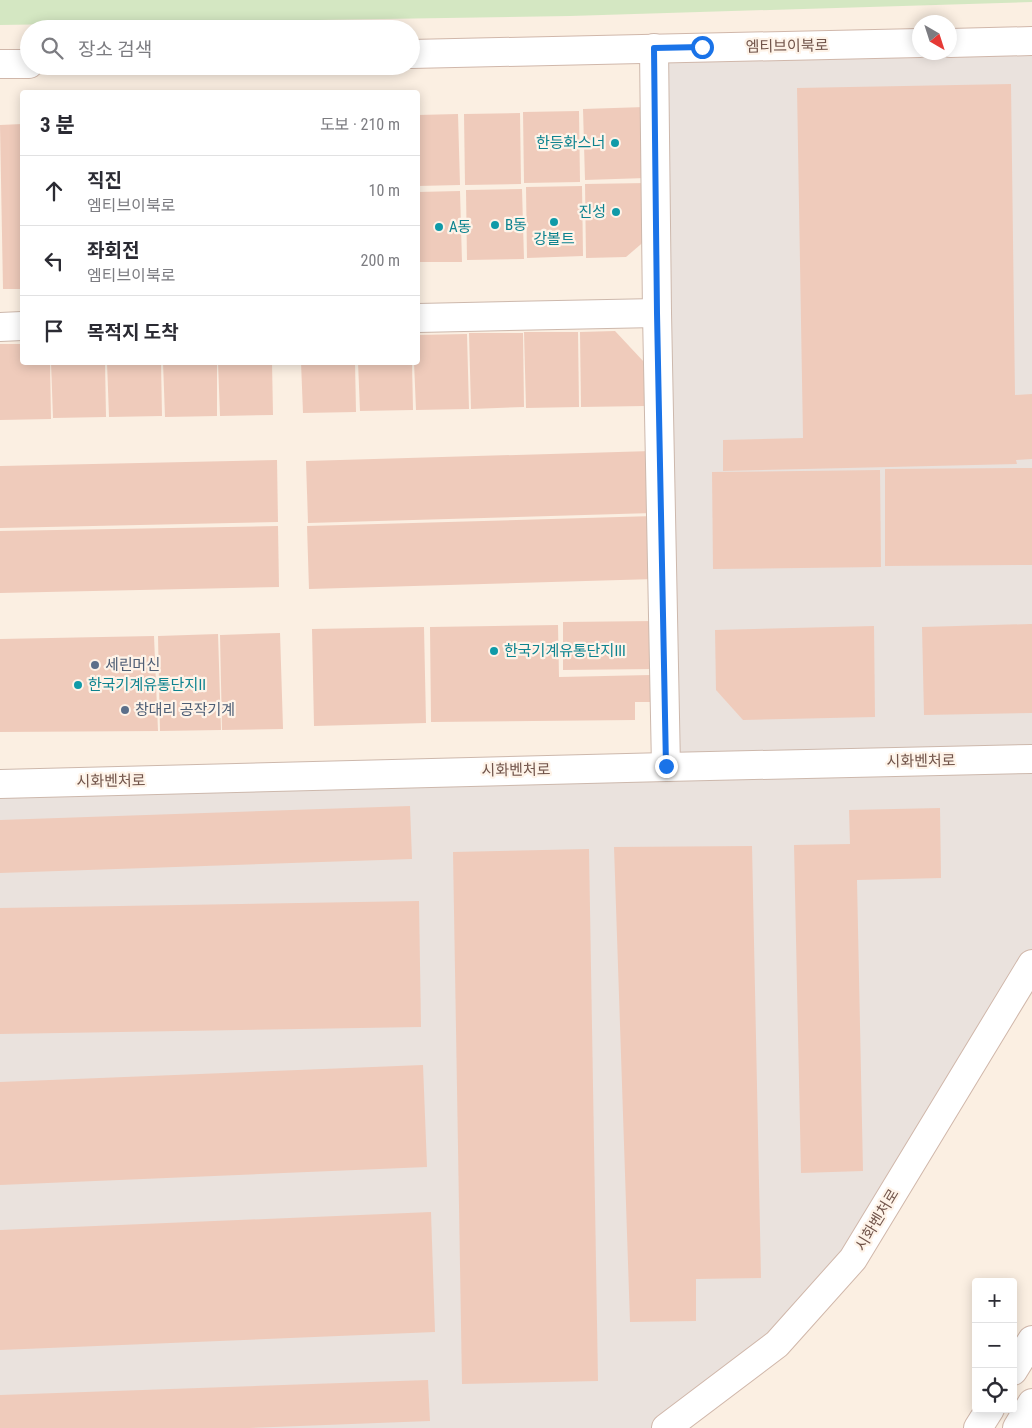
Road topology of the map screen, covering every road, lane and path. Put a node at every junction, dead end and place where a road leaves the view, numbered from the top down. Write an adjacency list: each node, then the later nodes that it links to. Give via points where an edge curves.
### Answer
1 (1032, 41): 3 (street)
2 (912, 43): 4 (street, 엠티브이북로)
3 (957, 43)
4 (654, 48): 5 (street, 엠티브이북로); 8 (street)
5 (420, 54)
6 (0, 64): 7 (street)
7 (20, 64)
8 (657, 313): 9 (street); 13 (street)
9 (420, 318)
10 (20, 326): 11 (street)
11 (0, 327)
12 (1032, 759): 13 (street, 시화벤처로)
13 (666, 766): 14 (street, 시화벤처로)
14 (0, 784)
15 (1032, 964): 20 (street, 시화벤처로, via 853,1259 777,1344)
16 (1032, 1340): 17 (street)
17 (1015, 1368)
18 (1032, 1403): 22 (street)
19 (987, 1413): 21 (street)
20 (666, 1428)
21 (978, 1428)
22 (1017, 1428)

